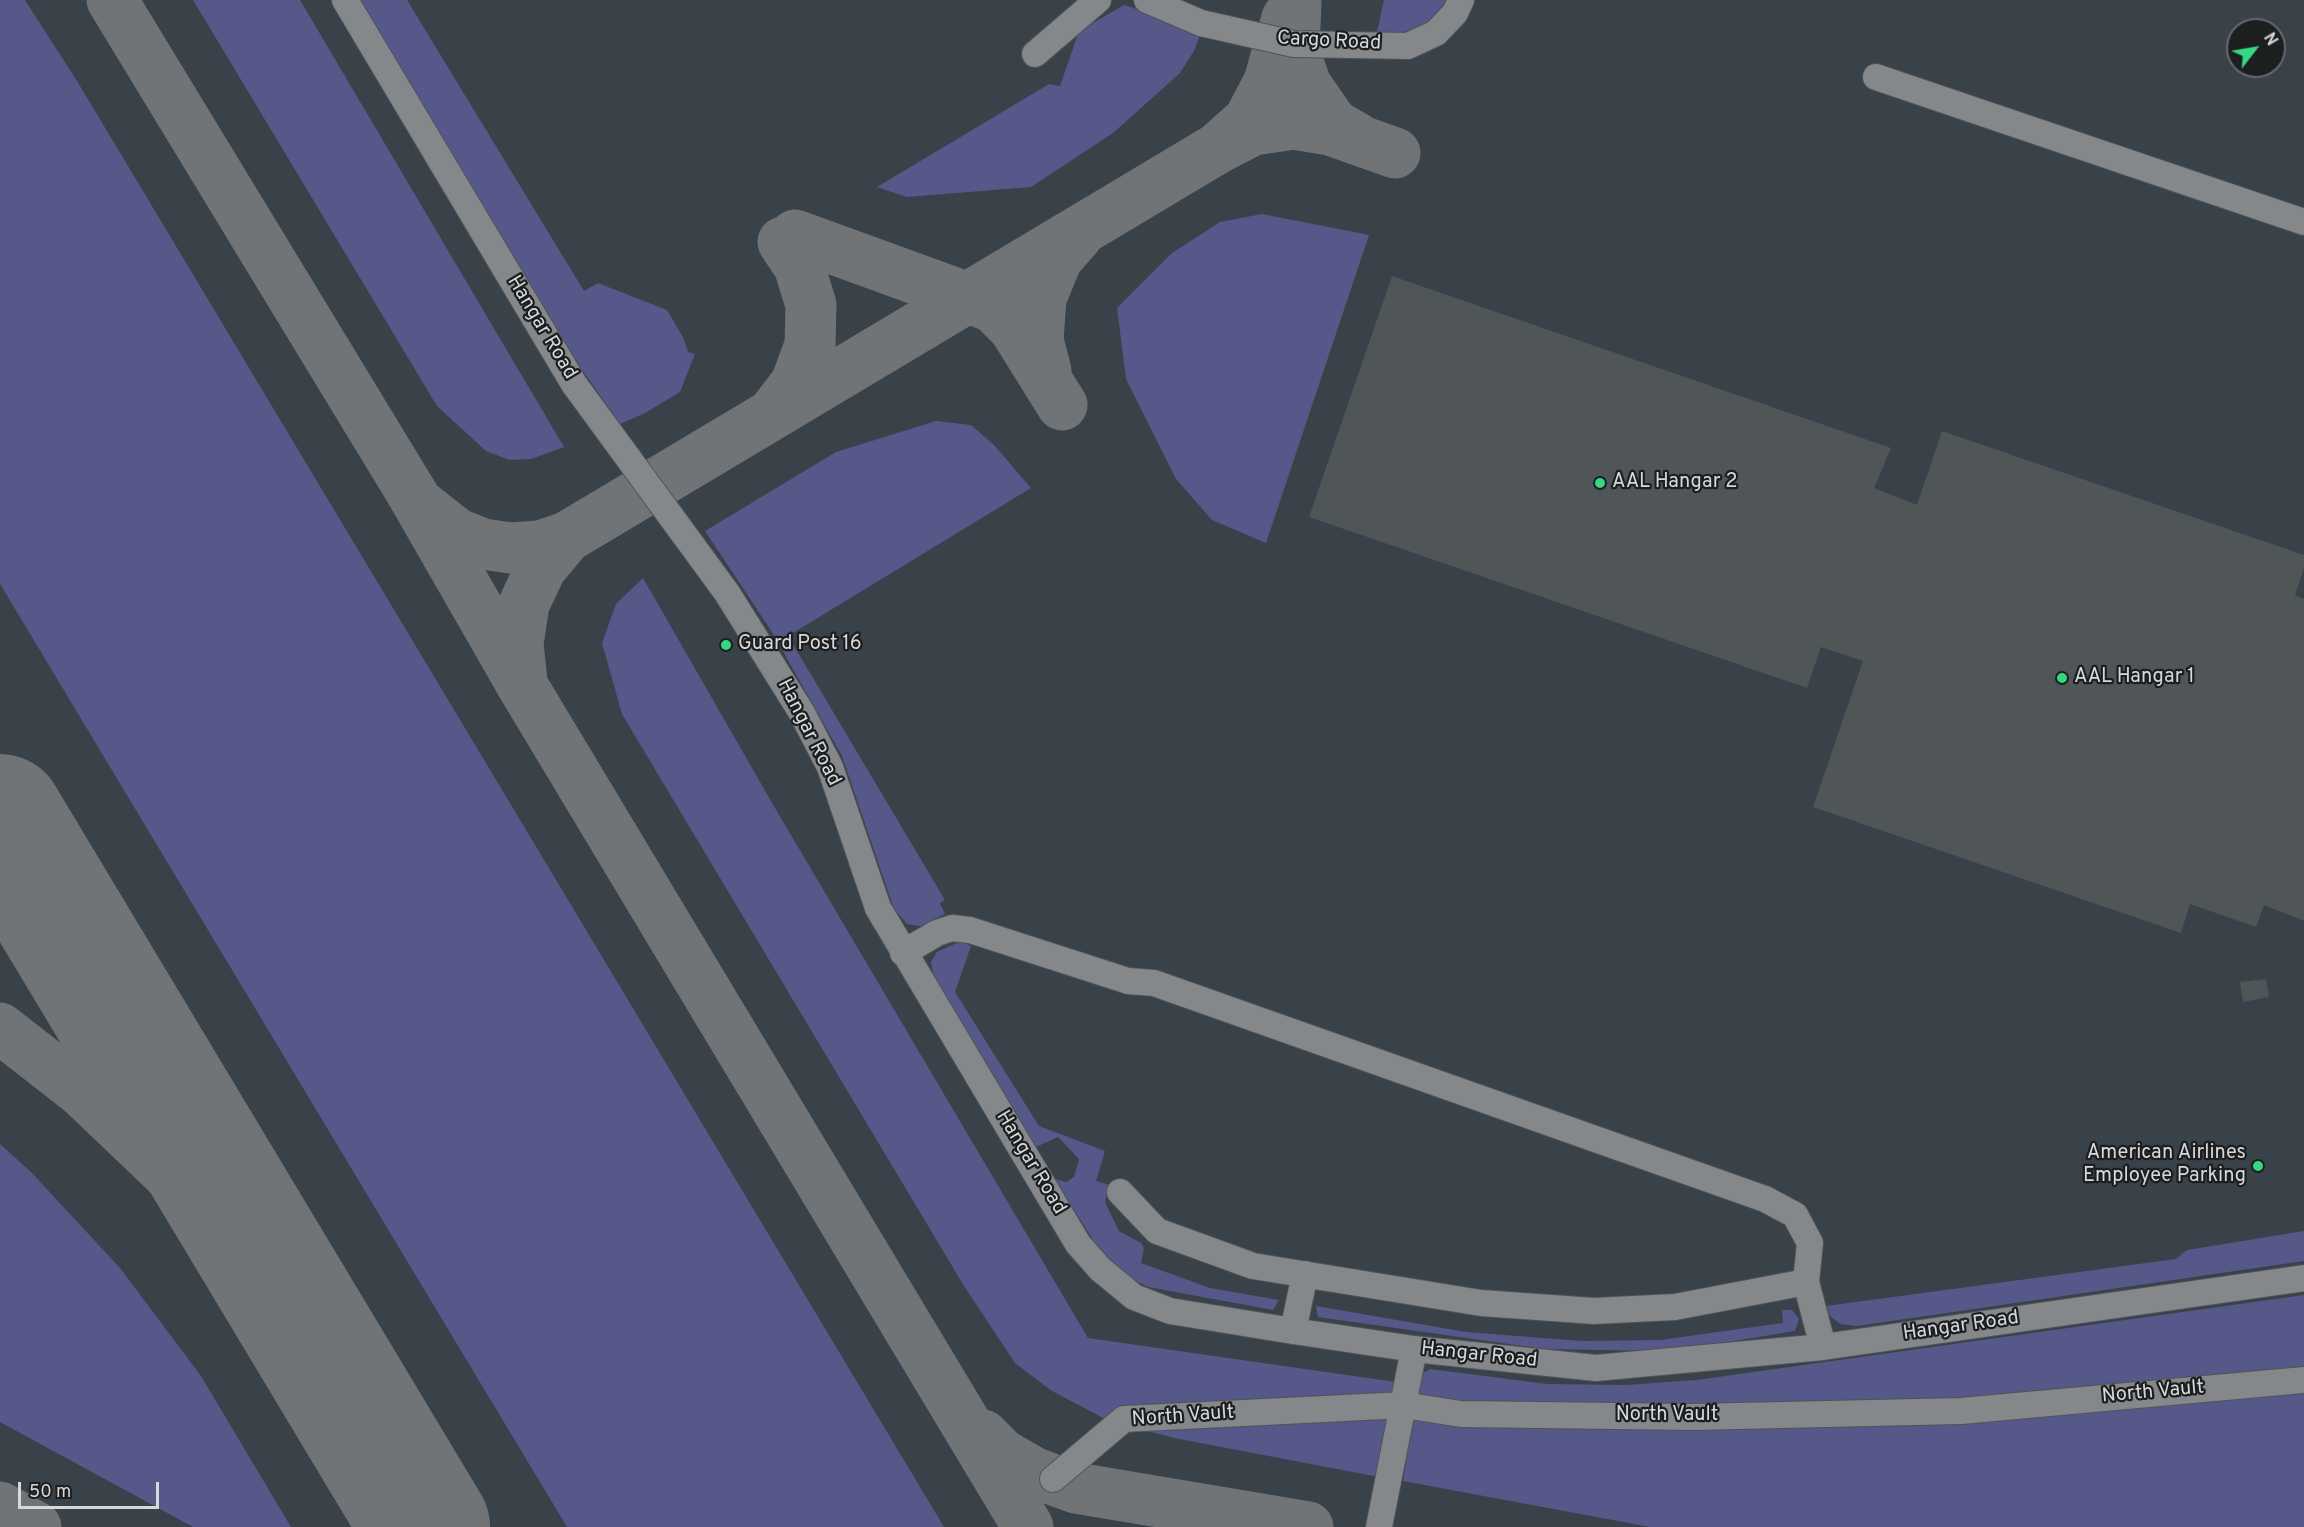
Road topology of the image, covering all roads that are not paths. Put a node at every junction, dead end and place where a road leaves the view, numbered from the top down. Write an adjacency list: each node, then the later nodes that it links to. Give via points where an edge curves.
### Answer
1 (345, 0): 8 (street, Hangar Road, via 574,384 727,593 802,713 830,767 878,908)
2 (1098, 0): 5 (street)
3 (1147, 0): 4 (street, Cargo Road, via 1201,23 1294,44 1408,46 1436,33 1455,13)
4 (1461, 0)
5 (1035, 54)
6 (1876, 77): 7 (street)
7 (2304, 222)
8 (903, 953): 12 (street, via 937,933 952,928 970,930 1128,981 1154,983 1765,1199 1795,1215 1810,1243); 13 (street, Hangar Road, via 1078,1244 1100,1269 1134,1297 1170,1311)
9 (1120, 1192): 10 (street, via 1157,1231 1253,1266)
10 (1305, 1274): 12 (street, via 1481,1303 1594,1311 1675,1307); 13 (street)
11 (2304, 1278): 14 (street, Hangar Road)
12 (1806, 1282): 14 (street)
13 (1293, 1331): 15 (street, Hangar Road)
14 (1823, 1347): 15 (street, Hangar Road, via 1596,1368)
15 (1414, 1349): 17 (street)
16 (2304, 1380): 17 (street, North Vault, via 1961,1411 1693,1417 1473,1415)
17 (1404, 1405): 18 (street, North Vault, via 1124,1419); 19 (street)
18 (1053, 1479)
19 (1379, 1527)

